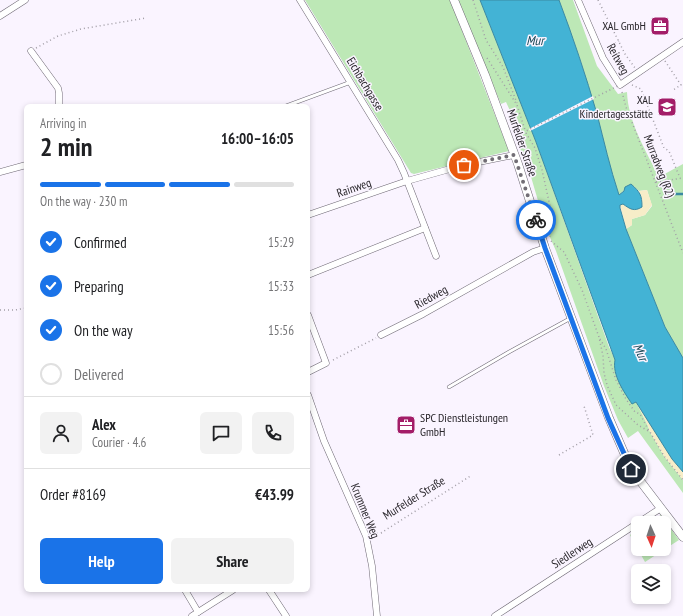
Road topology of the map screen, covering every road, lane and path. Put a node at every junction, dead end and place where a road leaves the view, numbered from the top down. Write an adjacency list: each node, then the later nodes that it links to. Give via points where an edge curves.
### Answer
1 (25, 0): 7 (street)
2 (300, 0): 16 (street, Eichbachgasse)
3 (454, 0): 23 (street, Murfelder Straße)
4 (472, 0): 21 (path, via 486,40 503,67)
5 (598, 0): 9 (path)
6 (580, 1): 17 (street, Reitweg, via 603,58)
7 (0, 16)
8 (146, 18): 12 (path, via 81,29 58,36)
9 (618, 41): 11 (path); 15 (path)
10 (683, 42): 14 (street)
11 (608, 47)
12 (31, 51): 19 (street, via 58,88)
13 (483, 54): 21 (path)
14 (663, 56): 15 (street); 18 (path, via 681,85)
15 (639, 72): 17 (street)
16 (351, 82): 20 (lane); 28 (street, Eichbachgasse, via 398,160)
17 (622, 83): 22 (path, bridge); 26 (path, via 641,89 664,148 669,151); 29 (path, Murradweg (R2), via 626,107)
18 (673, 90)
19 (59, 104)
20 (291, 104)
21 (517, 105): 41 (path, via 542,170 550,206 551,240 564,252 582,290)
22 (516, 136)
23 (514, 155): 28 (street, Rainweg, via 464,165); 32 (street, Murfelder Straße)
24 (24, 166): 25 (street)
25 (0, 172)
26 (680, 178): 27 (path); 29 (path)
27 (683, 178)
28 (407, 181): 30 (street, Rainweg); 31 (street)
29 (656, 182): 33 (path, Murradweg (R2))
30 (310, 214)
31 (425, 228): 34 (street); 35 (street)
32 (545, 248): 38 (street, Murfelder Straße); 40 (street, Riedweg, via 533,252 424,314)
33 (683, 253)
34 (436, 256)
35 (310, 273)
36 (24, 308): 37 (path)
37 (0, 310)
38 (571, 318): 44 (lane); 51 (street, Murfelder Straße, via 608,418 631,469)
39 (310, 320): 42 (street)
40 (381, 335): 42 (path)
41 (599, 337): 47 (path, via 626,399 635,412 640,414); 47 (path, via 604,373 616,405 627,417)
42 (326, 363): 43 (street)
43 (310, 371)
44 (450, 387)
45 (310, 401): 52 (street, Krummer Weg, via 324,441)
46 (584, 406): 48 (path, via 593,435)
47 (650, 432): 50 (path, via 664,456)
48 (559, 455)
49 (472, 474): 52 (path, Murfelder Straße, via 381,533)
50 (683, 480)
51 (661, 508): 53 (street, Murfelder Straße); 61 (street, Siedlerweg)
52 (366, 536): 60 (street, Krummer Weg)
53 (683, 537)
54 (186, 592): 57 (street)
55 (230, 592): 57 (street)
56 (270, 592): 59 (street)
57 (198, 612): 58 (street)
58 (192, 616)
59 (286, 616)
60 (377, 616)
61 (495, 616)

